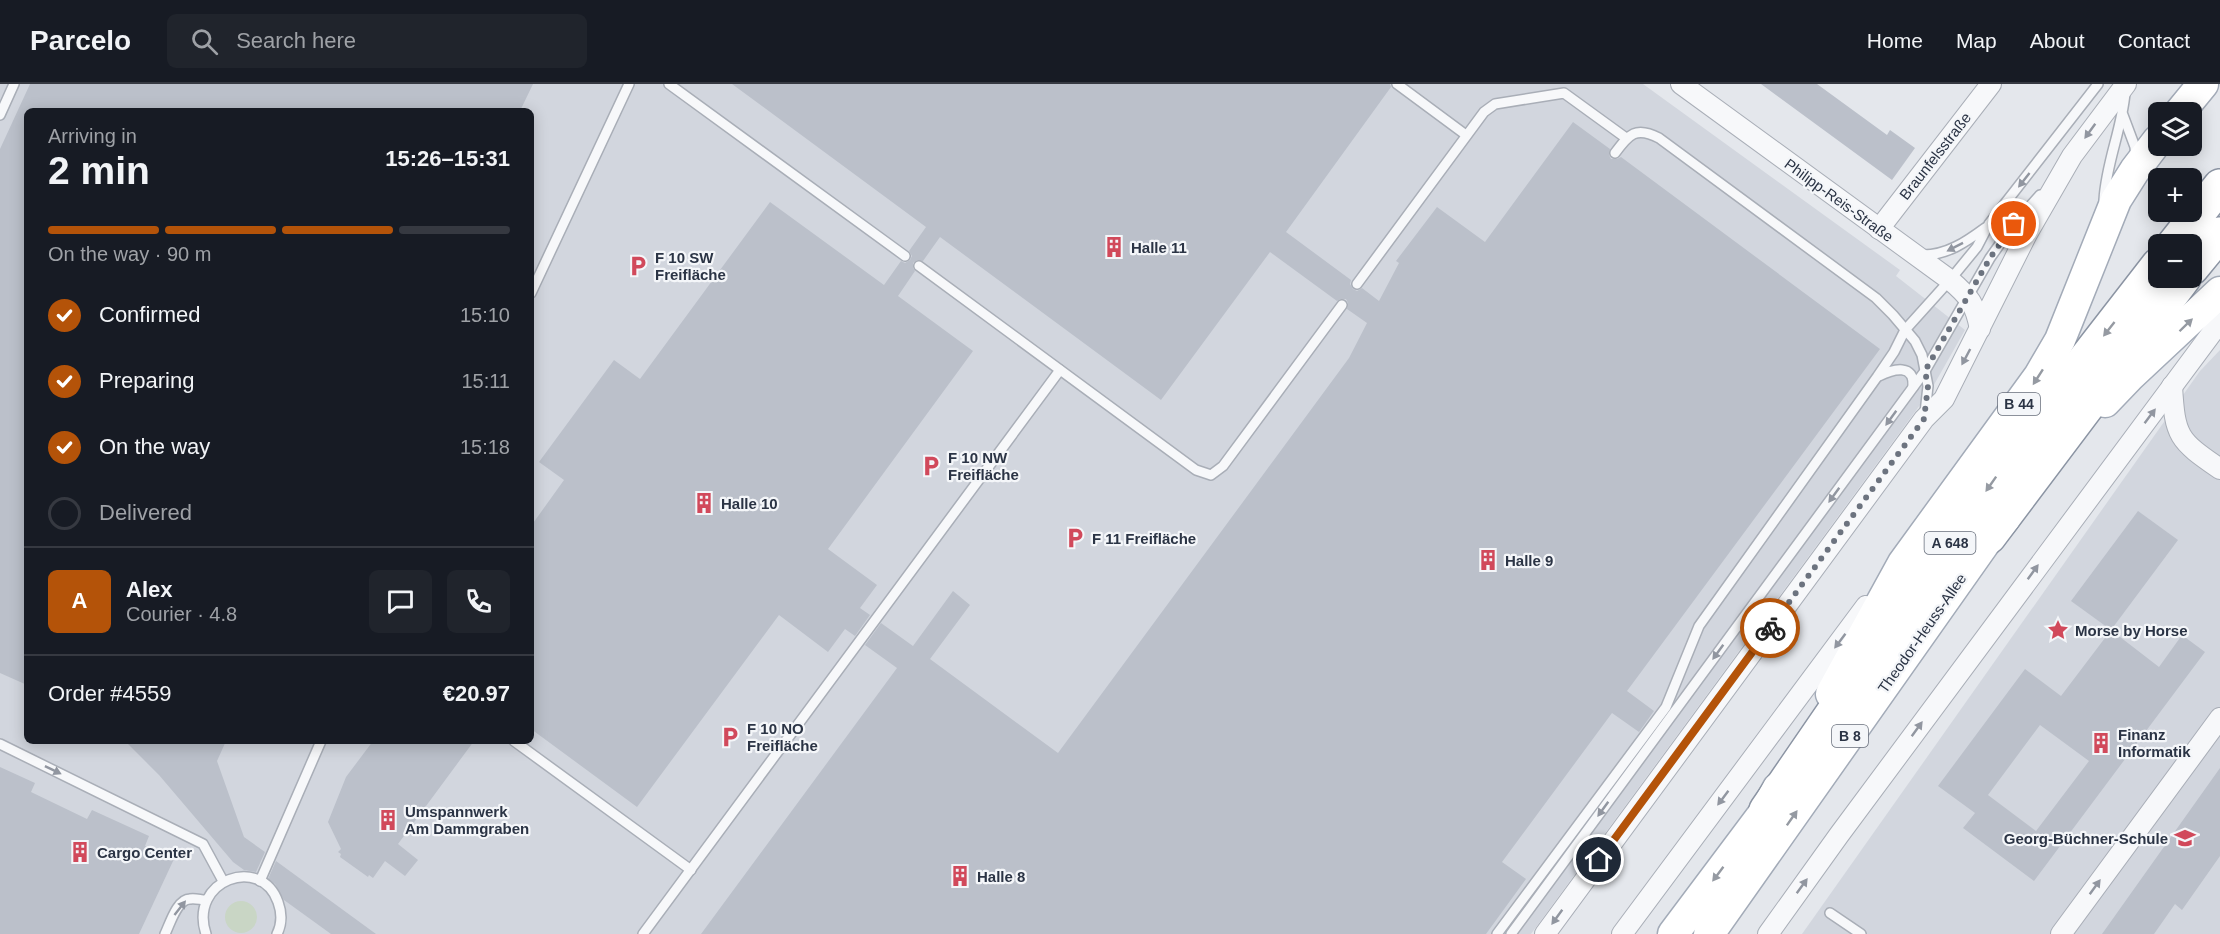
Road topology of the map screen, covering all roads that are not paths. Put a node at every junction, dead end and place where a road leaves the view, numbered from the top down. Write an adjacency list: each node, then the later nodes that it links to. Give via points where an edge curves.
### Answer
1 (14, 84): 11 (lane)
2 (629, 84): 32 (lane)
3 (669, 84): 25 (lane)
4 (1397, 84): 13 (lane)
5 (1681, 84): 22 (street, Philipp-Reis-Straße)
6 (1991, 84): 22 (street, Braunfelsstraße)
7 (2098, 84): 20 (lane, one-way to 20)
8 (2126, 84): 12 (lane); 17 (street, one-way to 17)
9 (2203, 84): 10 (main road)
10 (2188, 102)
11 (0, 115)
12 (2123, 115): 18 (lane, via 2135,147); 21 (lane, via 2105,185)
13 (1466, 135): 14 (lane, via 1484,111 1495,104 1564,93); 31 (lane)
14 (1626, 138): 15 (lane); 39 (lane, via 1636,132 1648,132 1659,138 1876,298)
15 (1615, 153)
16 (2148, 153): 18 (main road, Theodor-Heuss-Allee / B 44)
17 (2072, 156): 35 (lane, via 2014,224); 38 (street, via 2027,234)
18 (2135, 170): 21 (main road, Theodor-Heuss-Allee / B 44)
19 (2220, 186): 23 (highway)
20 (1989, 224): 26 (lane, one-way to 26, via 1950,250); 30 (lane, via 1977,247)
21 (2103, 227): 48 (main road, Theodor-Heuss-Allee / B 44, one-way to 48, via 2060,340 2039,376)
22 (1879, 230): 26 (street, Philipp-Reis-Straße)
23 (2182, 234)
24 (2220, 234): 27 (highway)
25 (905, 256)
26 (1916, 256): 30 (street, Philipp-Reis-Straße)
27 (2202, 256)
28 (919, 266): 40 (lane)
29 (2148, 278): 53 (highway, Theodor-Heuss-Allee / A 648, one-way to 53, via 2023,439)
30 (1950, 280): 35 (street, Philipp-Reis-Straße); 39 (lane)
31 (1357, 284)
32 (534, 287)
33 (2176, 288): 47 (highway, Theodor-Heuss-Allee / A 648)
34 (2220, 292): 47 (main road, one-way to 34, via 2129,377)
35 (1968, 296): 38 (street, Philipp-Reis-Straße); 41 (lane)
36 (1342, 305): 40 (lane, via 1223,466 1211,475 1196,470)
37 (2220, 322): 43 (street)
38 (1980, 329): 45 (street, one-way to 45, via 1944,399)
39 (1905, 330): 41 (lane, via 1922,355); 42 (lane)
40 (1060, 370): 54 (lane)
41 (1925, 371): 44 (lane); 45 (lane, via 1928,386)
42 (1877, 377): 44 (lane, via 1892,369 1903,370 1914,379); 63 (lane, via 1699,626 1666,707)
43 (2172, 386): 46 (street, via 2180,435); 69 (street, one-way to 43)
44 (1913, 387): 64 (lane, one-way to 64)
45 (1924, 419): 65 (street, one-way to 65)
46 (2220, 469)
47 (1989, 537): 68 (main road, Theodor-Heuss-Allee / B 8, one-way to 47)
48 (1903, 563): 53 (main road, Theodor-Heuss-Allee / B 44); 66 (street, Theodor-Heuss-Allee, one-way to 66, via 1855,621)
49 (2220, 718): 71 (street, one-way to 49)
50 (0, 744): 56 (lane, one-way to 56, via 203,844)
51 (320, 744): 55 (lane)
52 (518, 744): 54 (lane)
53 (1766, 810): 67 (main road, Theodor-Heuss-Allee, one-way to 67)
54 (691, 870): 62 (lane)
55 (260, 880): 56 (lane, via 235,877); 59 (lane, via 277,897 282,920)
56 (223, 881): 57 (lane)
57 (205, 900): 60 (lane, one-way to 57, via 183,901); 61 (lane)
58 (1830, 913): 70 (lane)
59 (280, 933)
60 (165, 934)
61 (206, 934)
62 (643, 934)
63 (1497, 934)
64 (1511, 934)
65 (1545, 934)
66 (1622, 934)
67 (1673, 934)
68 (1709, 934)
69 (1768, 934)
70 (1861, 934)
71 (2061, 934)

